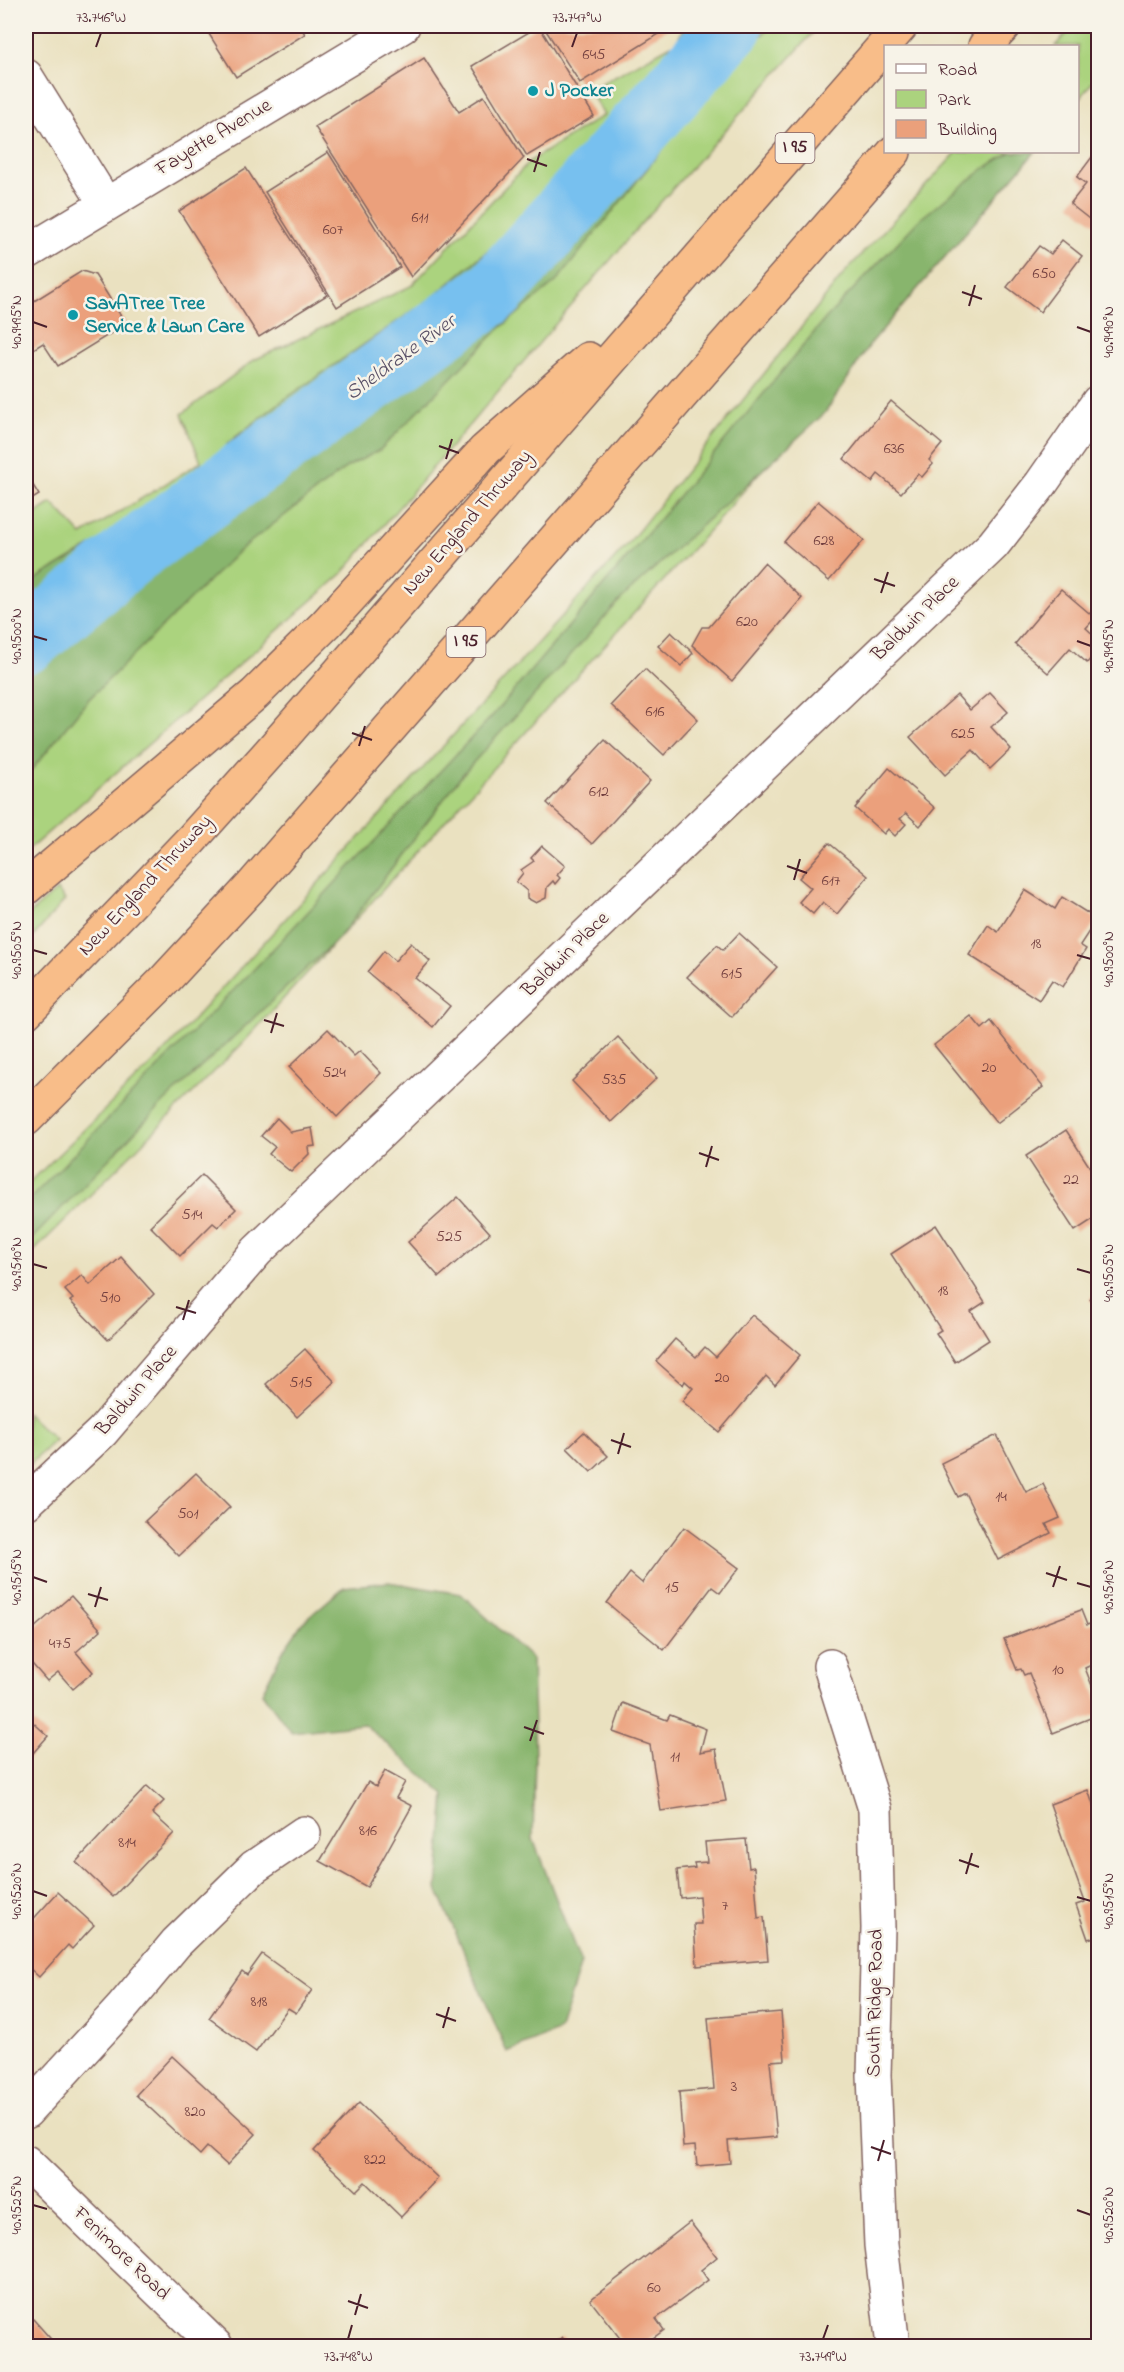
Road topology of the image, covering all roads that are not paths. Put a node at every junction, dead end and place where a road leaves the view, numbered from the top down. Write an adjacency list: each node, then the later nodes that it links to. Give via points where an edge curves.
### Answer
1 (403, 26): 9 (street, Fayette Avenue)
2 (902, 26): 4 (highway, New England Thruway / I 95)
3 (1004, 26): 5 (highway)
4 (885, 45)
5 (986, 45)
6 (884, 47): 11 (highway, New England Thruway / I 95)
7 (26, 76): 9 (street)
8 (893, 153): 15 (highway, I 95, via 258,879 161,984)
9 (105, 203): 10 (street, Fayette Avenue)
10 (26, 253)
11 (688, 271): 13 (highway, via 485,450 326,624 255,694); 14 (highway, New England Thruway / I 95, via 245,779)
12 (1098, 402): 16 (street, Baldwin Place, via 993,545 258,1251 102,1432)
13 (26, 888)
14 (26, 1012)
15 (26, 1119)
16 (26, 1503)
17 (830, 1666): 22 (street, South Ridge Road, via 875,1809 878,1928 874,2075 881,2245)
18 (304, 1833): 19 (street, via 254,1867 176,1943)
19 (26, 2112)
20 (29, 2172): 21 (street, Fenimore Road)
21 (216, 2346)
22 (893, 2346)

